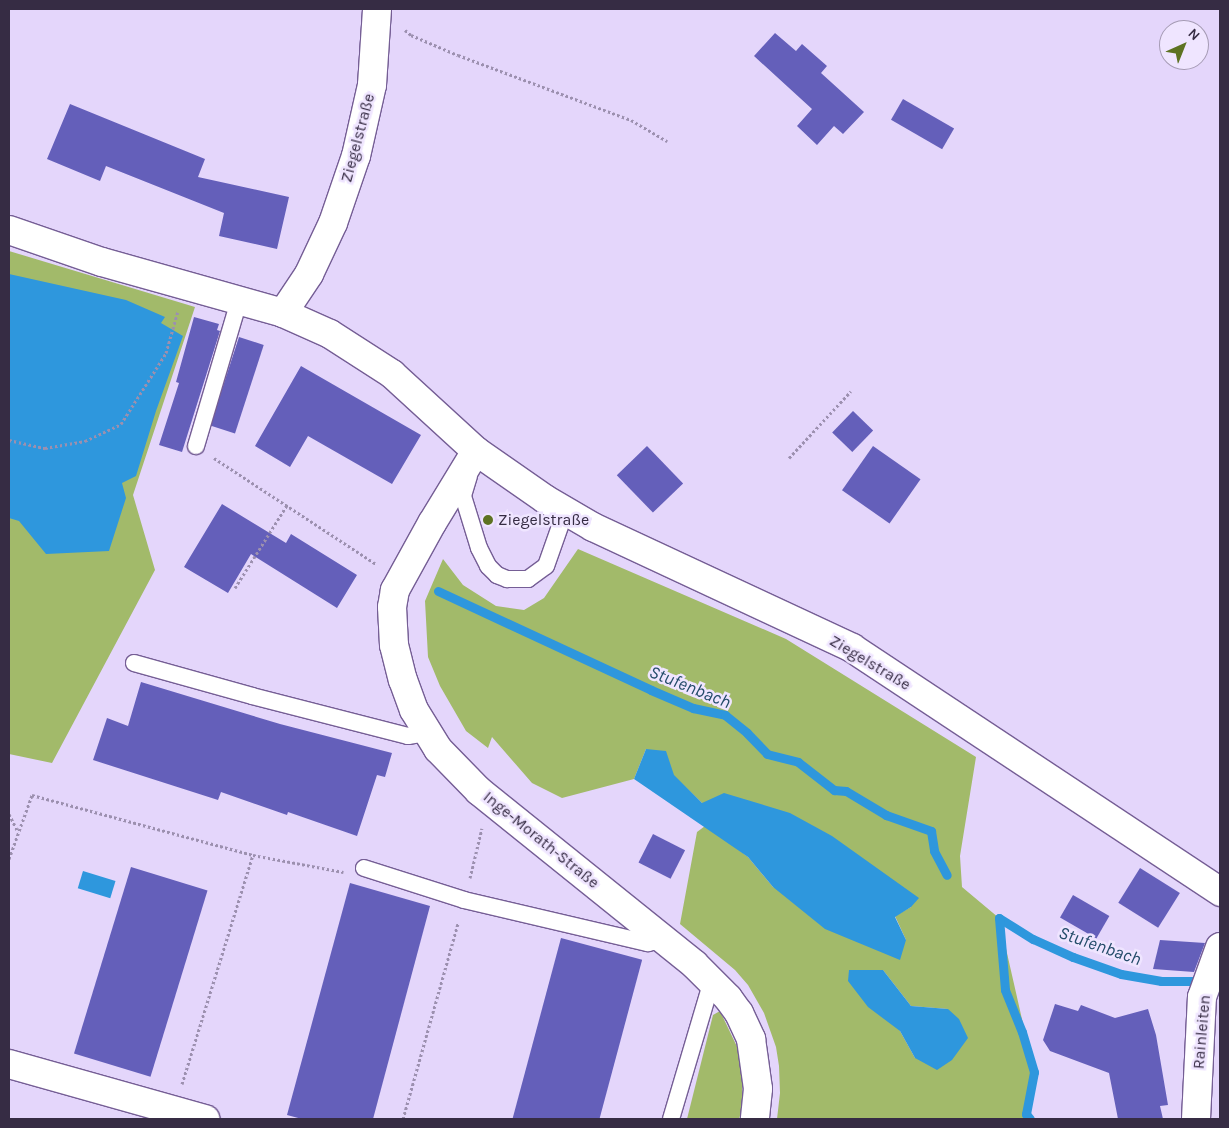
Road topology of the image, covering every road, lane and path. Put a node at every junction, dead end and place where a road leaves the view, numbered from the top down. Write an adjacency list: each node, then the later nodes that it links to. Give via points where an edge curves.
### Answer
1 (387, 16): 2 (path, via 411,35 631,120); 5 (street, Ziegelstraße, via 356,156 329,231 309,274)
2 (667, 141)
3 (9, 230): 4 (street, Ziegelstraße, via 102,262)
4 (239, 301): 5 (street, Ziegelstraße); 9 (lane)
5 (283, 313): 10 (street, Ziegelstraße, via 330,334 392,374)
6 (172, 330): 8 (path, via 166,353 121,424 84,441 45,448)
7 (851, 391): 11 (path)
8 (9, 440)
9 (196, 446): 12 (path)
10 (476, 451): 13 (street, Ziegelstraße); 13 (lane, via 463,496 484,560 497,575 528,579 546,566); 14 (street, Inge-Morath-Straße)
11 (789, 458)
12 (287, 505): 14 (path); 15 (path)
13 (565, 512): 24 (street, Ziegelstraße, via 852,648)
14 (400, 579): 17 (street, Inge-Morath-Straße, via 392,608 394,645 402,680)
15 (235, 588)
16 (134, 663): 17 (lane, via 408,736)
17 (428, 733): 26 (street, Inge-Morath-Straße, via 438,749 492,802)
18 (9, 814): 19 (path)
19 (18, 833): 21 (path, via 32,795 40,795); 22 (path)
20 (480, 836): 25 (path)
21 (253, 855): 23 (path, via 355,874); 30 (path, via 193,1043)
22 (9, 859)
23 (364, 868): 25 (lane)
24 (1220, 892)
25 (464, 900): 26 (lane, via 648,943); 32 (path)
26 (663, 940): 28 (street, Inge-Morath-Straße)
27 (1220, 947): 35 (street, Rainleiten, via 1202,997)
28 (712, 980): 33 (lane); 34 (street, Inge-Morath-Straße, via 739,1013 751,1039 758,1089)
29 (9, 1064): 30 (street)
30 (175, 1111): 31 (street)
31 (206, 1119)
32 (402, 1119)
33 (671, 1119)
34 (755, 1119)
35 (1196, 1119)

